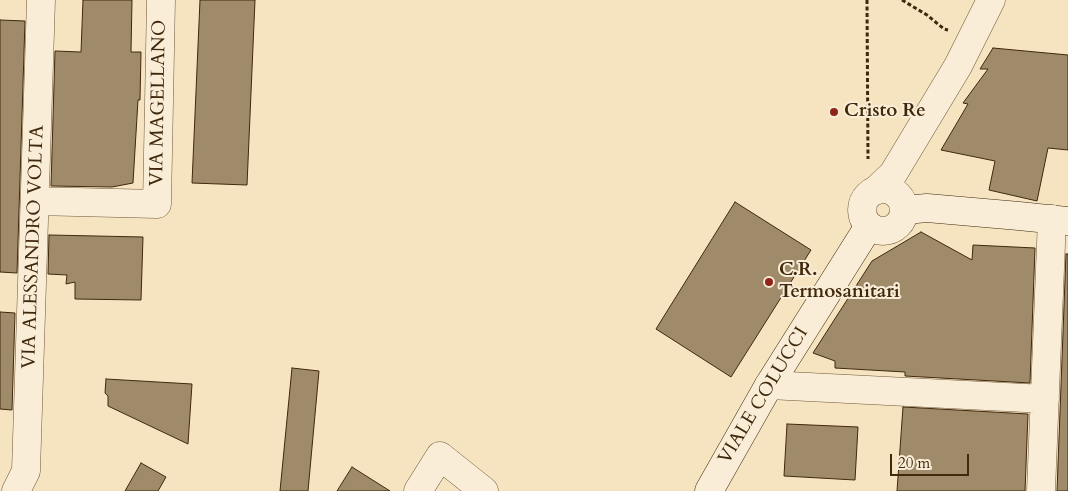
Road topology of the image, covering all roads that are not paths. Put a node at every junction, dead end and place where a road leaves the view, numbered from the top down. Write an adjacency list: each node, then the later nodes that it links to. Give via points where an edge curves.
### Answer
1 (41, 0): 5 (street, VIA ALESSANDRO VOLTA)
2 (161, 0): 5 (street, VIA MAGELLANO, via 157,204)
3 (991, 0): 4 (street, via 958,66 893,174)
4 (875, 191): 6 (street, via 882,189 895,193); 8 (street, via 862,206 864,220)
5 (35, 201): 11 (street, VIA ALESSANDRO VOLTA, via 26,471)
6 (905, 210): 7 (street, via 928,208); 8 (street, via 900,223 889,231 882,232)
7 (1060, 220): 10 (street)
8 (869, 226): 9 (street, VIALE COLUCCI)
9 (769, 385): 10 (street); 14 (street, VIALE COLUCCI)
10 (1045, 399): 15 (street)
11 (16, 491)
12 (418, 491): 13 (street, via 440,456)
13 (484, 491)
14 (708, 491)
15 (1041, 491)

